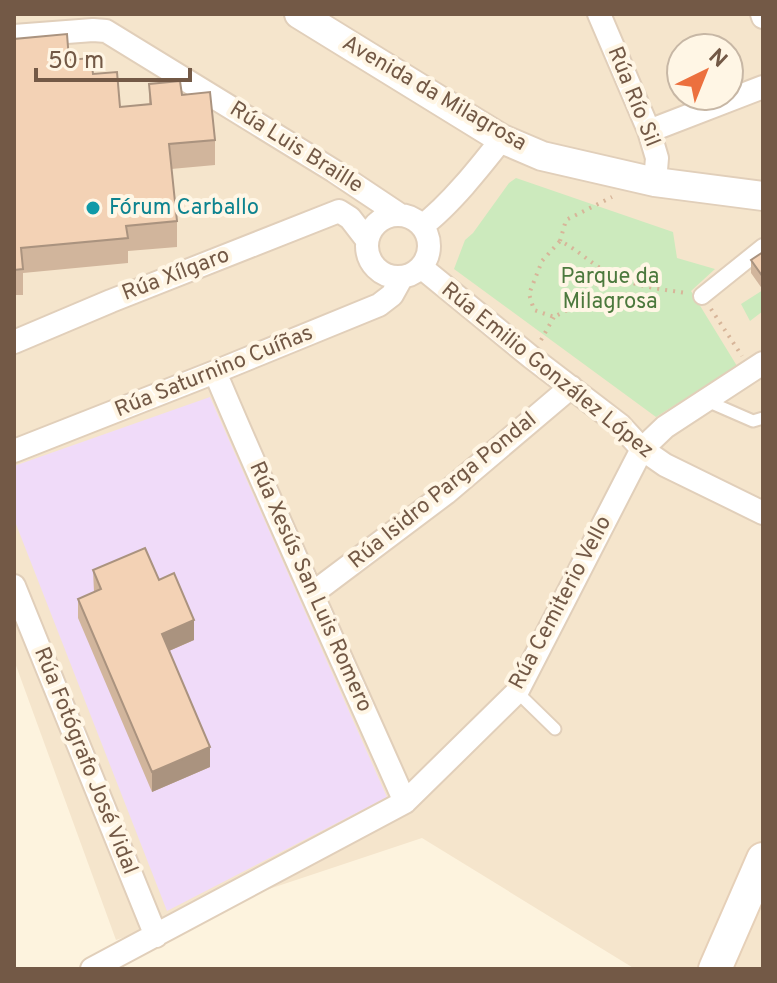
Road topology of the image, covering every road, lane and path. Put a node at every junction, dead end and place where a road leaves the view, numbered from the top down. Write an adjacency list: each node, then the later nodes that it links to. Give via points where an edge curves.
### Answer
1 (299, 14): 6 (street, Avenida da Milagrosa)
2 (599, 14): 5 (street, Rúa Río Sil)
3 (14, 36): 8 (street, Rúa Luis Braille, via 106,31)
4 (763, 87): 5 (street)
5 (649, 131): 7 (street, Rúa Río Sil, via 657,158)
6 (502, 139): 7 (street, Avenida da Milagrosa, via 542,156); 12 (street)
7 (647, 181): 9 (street, Avenida da Milagrosa); 14 (path, via 566,220)
8 (360, 187): 10 (street, Rúa Xílgaro, via 354,200); 11 (street, Rúa Luis Braille)
9 (763, 196)
10 (339, 211): 13 (street); 19 (street, Rúa Xílgaro)
11 (400, 215): 12 (street); 13 (street, via 382,219)
12 (422, 226): 16 (street, via 429,247 426,259)
13 (367, 240): 16 (street, via 370,261 377,269 388,276)
14 (560, 241): 17 (path); 17 (path, via 537,272 529,294 534,310 554,317)
15 (763, 247): 18 (street)
16 (411, 272): 21 (street, Rúa Saturnino Cuíñas, via 379,305); 22 (street, Rúa Emilio González López)
17 (608, 273): 18 (path)
18 (702, 296): 20 (path)
19 (14, 342)
20 (757, 367): 23 (street, Rúa Cemiterio Vello)
21 (215, 372): 26 (street, Rúa Saturnino Cuíñas); 29 (street, Rúa Xesús San Luis Romero)
22 (571, 387): 25 (street, Rúa Emilio González López); 29 (street, Rúa Isidro Parga Pondal, via 446,493)
23 (706, 400): 24 (lane, via 753,421); 25 (street, Rúa Cemiterio Vello)
24 (763, 418)
25 (642, 449): 27 (street, Rúa Emilio González López); 30 (street, Rúa Cemiterio Vello)
26 (14, 451)
27 (763, 513)
28 (14, 586): 34 (street, Rúa Fotógrafo José Vidal)
29 (313, 593): 32 (street, Rúa Xesús San Luis Romero)
30 (517, 692): 31 (lane); 32 (street, Rúa Cemiterio Vello)
31 (555, 729)
32 (405, 802): 34 (street, Rúa Cemiterio Vello)
33 (763, 859): 36 (main road)
34 (156, 936): 35 (street, Rúa Cemiterio Vello)
35 (92, 969)
36 (715, 969)

